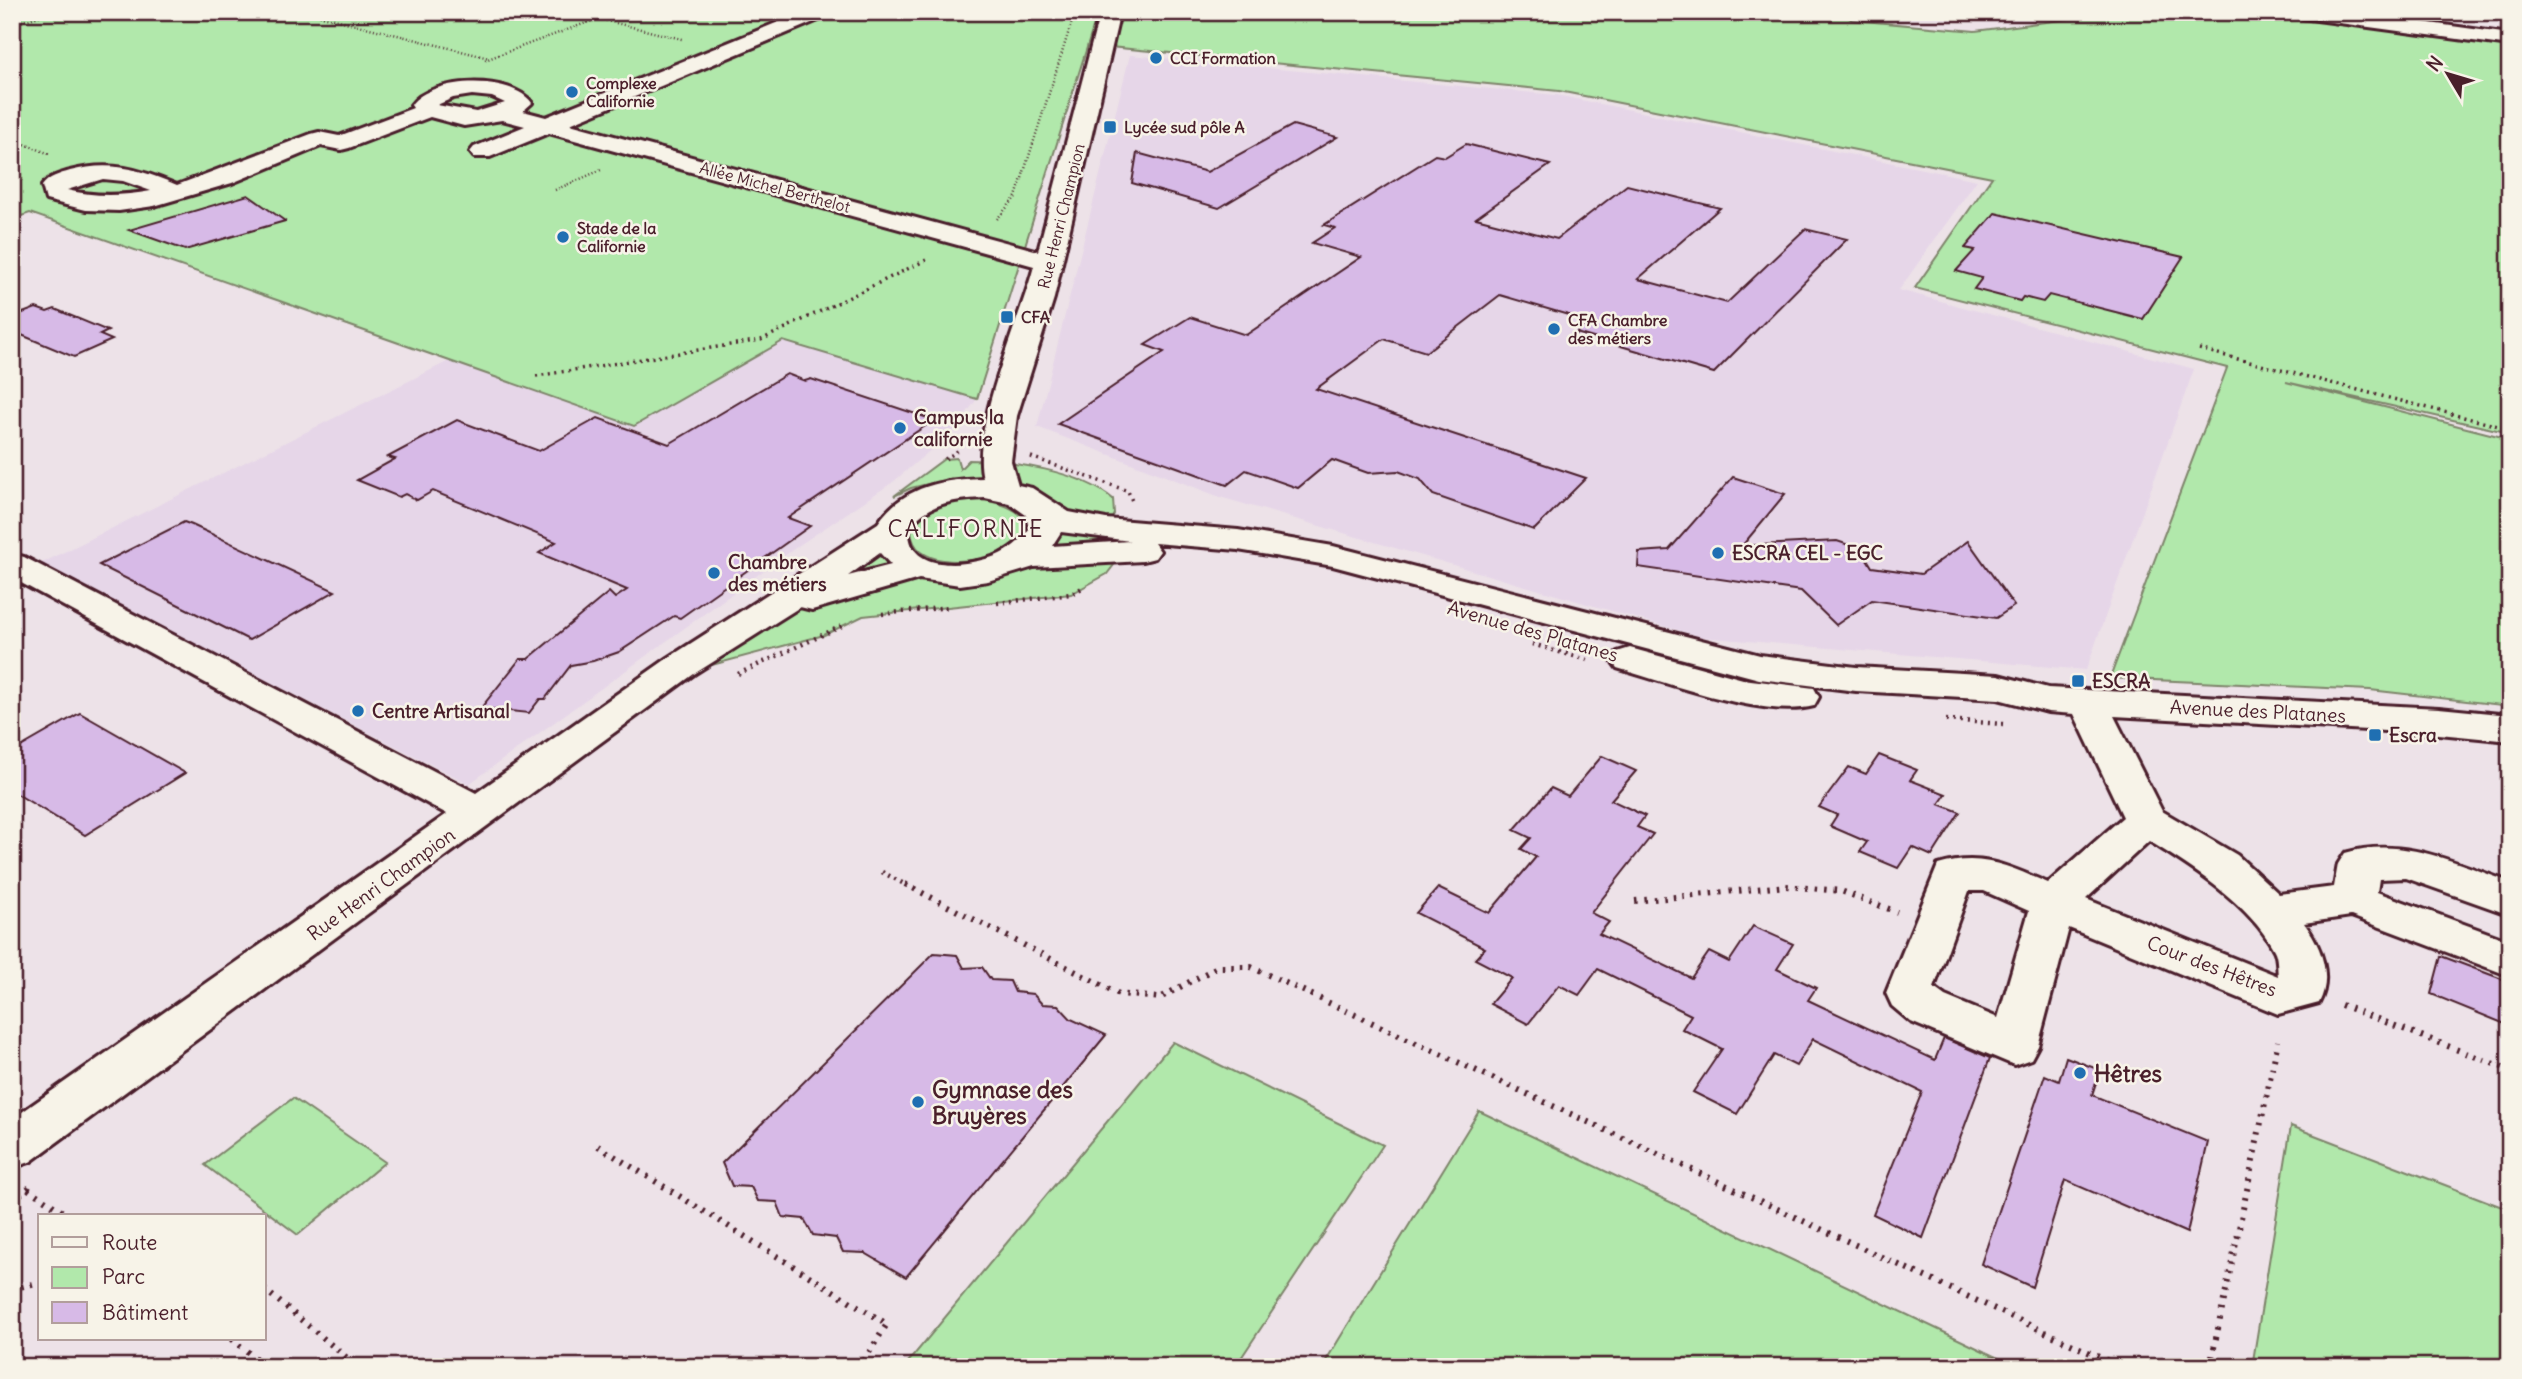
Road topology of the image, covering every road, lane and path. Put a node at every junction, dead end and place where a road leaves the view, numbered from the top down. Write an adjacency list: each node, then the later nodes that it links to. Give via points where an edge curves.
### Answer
1 (51, 12): 9 (path)
2 (306, 12): 12 (path)
3 (616, 12): 8 (path)
4 (821, 12): 11 (street)
5 (1075, 12): 19 (path, via 1016,197 996,221)
6 (1110, 12): 20 (street, Rue Henri Champion)
7 (2302, 12): 10 (street)
8 (598, 19): 11 (path); 12 (path)
9 (12, 24)
10 (2510, 40)
11 (728, 50): 16 (street)
12 (489, 58): 13 (path)
13 (476, 63)
14 (428, 110): 15 (street, via 464,119); 15 (street, via 422,104 430,99 473,88 501,93 521,103); 18 (street, via 341,143 319,139)
15 (501, 113): 16 (street, Allée Michel Berthelot)
16 (546, 125): 17 (street); 19 (street, Allée Michel Berthelot)
17 (482, 152)
18 (175, 193)
19 (967, 239): 20 (street, Allée Michel Berthelot); 22 (path, via 761,340)
20 (1049, 262): 23 (street, Rue Henri Champion)
21 (2199, 349): 24 (path)
22 (536, 376)
23 (1002, 416): 26 (street, Rue Henri Champion, via 995,461); 27 (street, Rue Henri Champion, via 969,460)
24 (2510, 429)
25 (1020, 452): 30 (path, via 1128,491 1136,510)
26 (1003, 490): 27 (street, via 968,488); 28 (street, Avenue des Platanes, via 1028,499)
27 (934, 495): 29 (street, Rue Henri Champion, via 907,508)
28 (1042, 511): 30 (street, Avenue des Platanes, via 1059,521); 31 (street, via 1043,537)
29 (891, 530): 33 (street, via 895,551); 37 (street, Rue Henri Champion)
30 (1126, 541): 31 (street, Avenue des Platanes); 34 (path, via 1107,574 1071,594); 40 (street, Avenue des Platanes, via 1146,551 1246,559 1324,573 1742,691 2014,716)
31 (1016, 561): 33 (street, Avenue des Platanes, via 972,573)
32 (12, 564): 42 (street)
33 (920, 568): 37 (street, Rue Henri Champion)
34 (989, 603)
35 (961, 606): 36 (path)
36 (875, 615)
37 (750, 620): 42 (street, Rue Henri Champion)
38 (853, 621): 39 (path)
39 (732, 678)
40 (2068, 701): 41 (street, Avenue des Platanes); 43 (street)
41 (2510, 728)
42 (479, 813): 56 (street, Rue Henri Champion)
43 (2146, 820): 48 (street); 49 (street, Cour des Hêtres, via 2222,866)
44 (882, 872): 66 (path, via 1119,995 1160,999 1217,967 1251,967)
45 (2510, 899): 46 (street, via 2409,863 2360,864)
46 (2354, 900): 49 (street); 51 (street)
47 (1635, 901): 50 (path, via 1786,886 1841,891)
48 (2053, 903): 50 (street, Cour des Hêtres, via 1989,875 1953,876); 50 (street, Cour des Hêtres, via 2014,1046 1928,1009 1909,993); 52 (street, Cour des Hêtres, via 2278,996)
49 (2270, 912): 52 (street, Cour des Hêtres, via 2298,948)
50 (1934, 926)
51 (2510, 959)
52 (2302, 990): 54 (path)
53 (2278, 1041): 67 (path)
54 (2510, 1070)
55 (598, 1146): 65 (path, via 887,1324)
56 (27, 1172): 57 (path); 58 (path)
57 (12, 1200)
58 (67, 1214)
59 (38, 1282): 60 (path)
60 (12, 1289)
61 (266, 1291): 64 (path)
62 (233, 1340): 63 (path)
63 (266, 1367)
64 (358, 1367)
65 (860, 1367)
66 (2121, 1367)
67 (2210, 1367)

